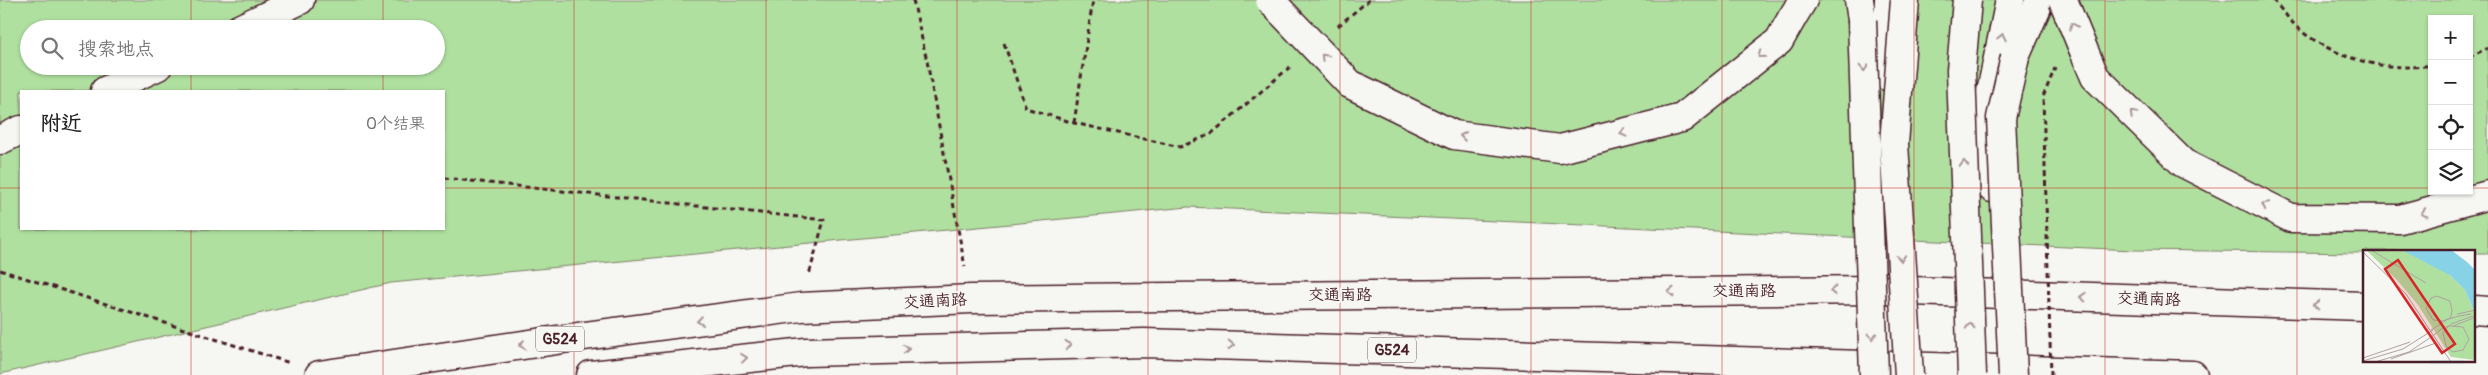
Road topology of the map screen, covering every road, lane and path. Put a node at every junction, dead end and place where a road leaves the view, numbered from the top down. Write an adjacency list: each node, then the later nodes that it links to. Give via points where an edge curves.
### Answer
1 (300, 0): 15 (main road)
2 (913, 0): 33 (path)
3 (1093, 0): 25 (path)
4 (1270, 0): 6 (main road, one-way to 4, bridge, via 1779,40 1682,118 1560,149 1454,135 1350,84)
5 (1369, 0): 16 (path)
6 (1803, 0)
7 (1889, 0): 31 (main road)
8 (1905, 0): 40 (main road, one-way to 40, bridge, via 1894,144)
9 (1967, 0): 41 (main road, one-way to 9, bridge, via 1961,70)
10 (2010, 0): 32 (main road, one-way to 10, via 1986,116)
11 (2040, 0): 42 (main road, bridge, via 2015,57 2001,118)
12 (2062, 0): 29 (main road, one-way to 12, bridge, via 2400,219 2291,218 2183,163 2095,77)
13 (2273, 0): 22 (path, via 2304,33 2353,60 2408,69)
14 (1861, 10): 39 (main road, one-way to 39, bridge)
15 (257, 20)
16 (1331, 32)
17 (1004, 43): 25 (path, via 1026,108)
18 (2488, 48): 19 (path)
19 (2473, 55)
20 (2057, 62): 43 (path, bridge, via 2043,97)
21 (1294, 64): 25 (path, via 1211,134 1180,147)
22 (2428, 66)
23 (139, 75): 24 (main road)
24 (107, 90)
25 (1074, 123)
26 (20, 130): 27 (main road)
27 (0, 140)
28 (445, 178): 35 (path, via 824,220)
29 (2488, 195)
30 (0, 270): 37 (path)
31 (1880, 290): 32 (main road, 交通南路 / G524); 33 (main road, 交通南路 / G524, one-way to 33)
32 (2000, 294): 34 (main road, 交通南路 / G524, one-way to 32)
33 (971, 299): 35 (main road, 交通南路 / G524)
34 (2363, 306)
35 (801, 307): 37 (main road, 交通南路 / G524, one-way to 37)
36 (1752, 368): 38 (main road, G524, one-way to 36, via 806,352 1144,343); 44 (main road, G524)
37 (322, 374)
38 (591, 375)
39 (1874, 375)
40 (1909, 375)
41 (1972, 375)
42 (2013, 375)
43 (2051, 375)
44 (2193, 375)

